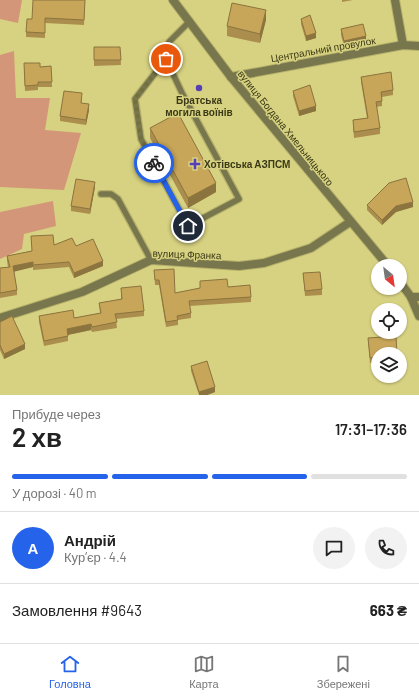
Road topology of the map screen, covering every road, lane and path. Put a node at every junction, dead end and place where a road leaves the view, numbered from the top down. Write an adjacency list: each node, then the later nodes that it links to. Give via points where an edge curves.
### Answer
1 (173, 0): 3 (street, вулиця Богдана Хмельницького)
2 (395, 0): 4 (street)
3 (190, 21): 6 (lane, via 169,42); 7 (street, вулиця Богдана Хмельницького)
4 (403, 45): 5 (street, Центральний провулок); 7 (street, Центральний провулок)
5 (419, 46)
6 (166, 59): 6 (lane, via 239,199 188,226 141,139 135,99)
7 (231, 77): 9 (street, вулиця Богдана Хмельницького)
8 (101, 194): 11 (lane, via 111,194 118,199)
9 (350, 222): 10 (street, вулиця Богдана Хмельницького); 11 (street, вулиця Франка, via 311,248 264,263 239,266)
10 (382, 259)
11 (152, 260): 15 (street, вулиця Франка, via 82,292)
12 (407, 289): 13 (street)
13 (415, 297): 14 (street)
14 (419, 316)
15 (0, 318)

